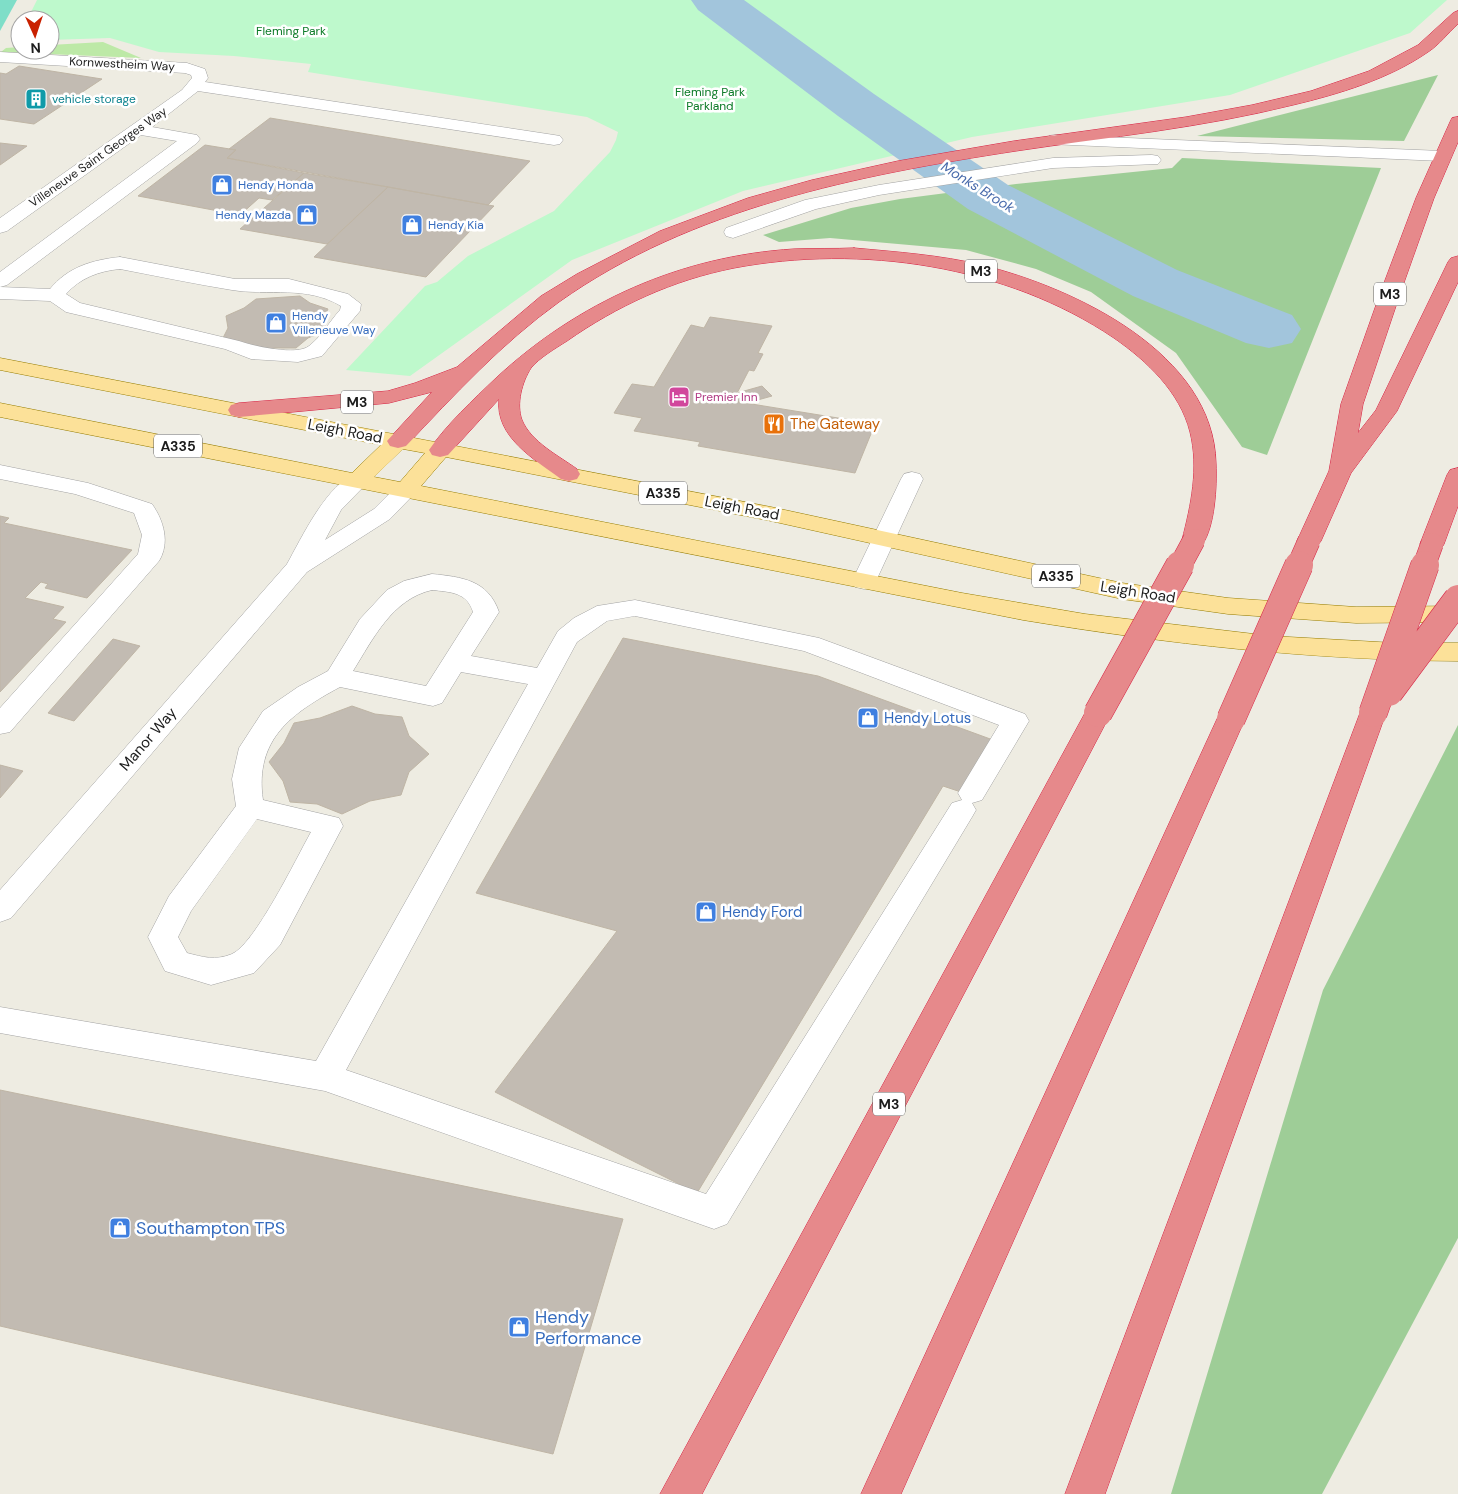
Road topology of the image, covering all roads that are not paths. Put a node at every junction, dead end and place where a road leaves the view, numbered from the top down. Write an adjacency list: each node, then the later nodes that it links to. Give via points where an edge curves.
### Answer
1 (1458, 16): 7 (highway, M3, via 1428,46 1389,68 1341,87 1261,108)
2 (0, 57): 3 (street, Kornwestheim Way, via 187,68 199,72)
3 (196, 86): 5 (street, Villeneuve Saint Georges Way); 6 (street)
4 (1458, 122): 8 (highway, M3)
5 (138, 129): 10 (street, Villeneuve Saint Georges Way); 13 (street, via 191,139)
6 (554, 140)
7 (1055, 140): 8 (street); 18 (highway, M3, via 869,172 782,194 707,219 625,255 557,294)
8 (1442, 156): 23 (highway, M3, via 1424,198 1352,404)
9 (1152, 160): 11 (street, via 1052,163 879,190 811,204)
10 (0, 227)
11 (733, 232)
12 (1458, 262): 23 (highway, M3, via 1386,411)
13 (0, 281)
14 (0, 293): 15 (street)
15 (54, 295): 15 (street, via 73,308 168,328 250,353 298,356 315,352 350,310 351,304 341,298 288,285 235,285 120,263 96,265 66,282)
16 (0, 364): 20 (main road, Leigh Road / A335)
17 (523, 365): 22 (highway, M3, via 473,410); 25 (highway, M3, via 510,395 510,414 516,432); 45 (highway, M3, bridge, via 560,334 597,311 640,290 682,275 729,264 788,257 885,256 954,264 1048,292 1096,315 1152,356 1192,408 1206,461 1203,504 1194,540)
18 (469, 367): 20 (highway, M3, via 423,388 389,398); 21 (highway, M3)
19 (0, 410): 28 (main road, A335)
20 (239, 410): 21 (main road, Leigh Road / A335)
21 (398, 441): 22 (main road, Leigh Road / A335); 28 (main road)
22 (440, 450): 25 (main road, Leigh Road / A335); 29 (main road)
23 (1340, 471): 46 (highway, M3, bridge)
24 (0, 472): 40 (street, via 80,488 144,509 154,536 150,556)
25 (569, 474): 30 (main road, Leigh Road / A335)
26 (1458, 475): 39 (highway, bridge)
27 (912, 479): 30 (street)
28 (356, 481): 29 (main road, A335); 31 (street, Manor Way, via 331,507)
29 (406, 490): 31 (street, Manor Way, via 382,514); 32 (main road, A335)
30 (885, 538): 32 (street); 34 (main road, Leigh Road / A335, via 1122,591 1218,604 1356,615)
31 (297, 568): 42 (street, Manor Way)
32 (864, 581): 35 (main road, A335, via 1106,627 1310,647)
33 (1458, 599): 39 (highway, bridge)
34 (1458, 614)
35 (1458, 652)
36 (454, 662): 37 (street, via 433,696); 37 (street, via 486,612 483,602 476,591 465,587 447,583 428,584 409,587 383,606); 38 (street)
37 (337, 677): 41 (street, via 306,693 272,718 253,748 246,779)
38 (545, 678): 44 (street); 44 (street, via 567,637 587,619 609,610 635,608 810,644 1015,721 714,1214)
39 (1373, 713): 47 (highway)
40 (0, 725)
41 (250, 807): 41 (street, via 329,826 269,936 243,964 211,972 176,962 163,937 180,904)
42 (0, 910)
43 (0, 1020): 44 (street)
44 (325, 1077)
45 (680, 1494)
46 (881, 1494)
47 (1085, 1494)

